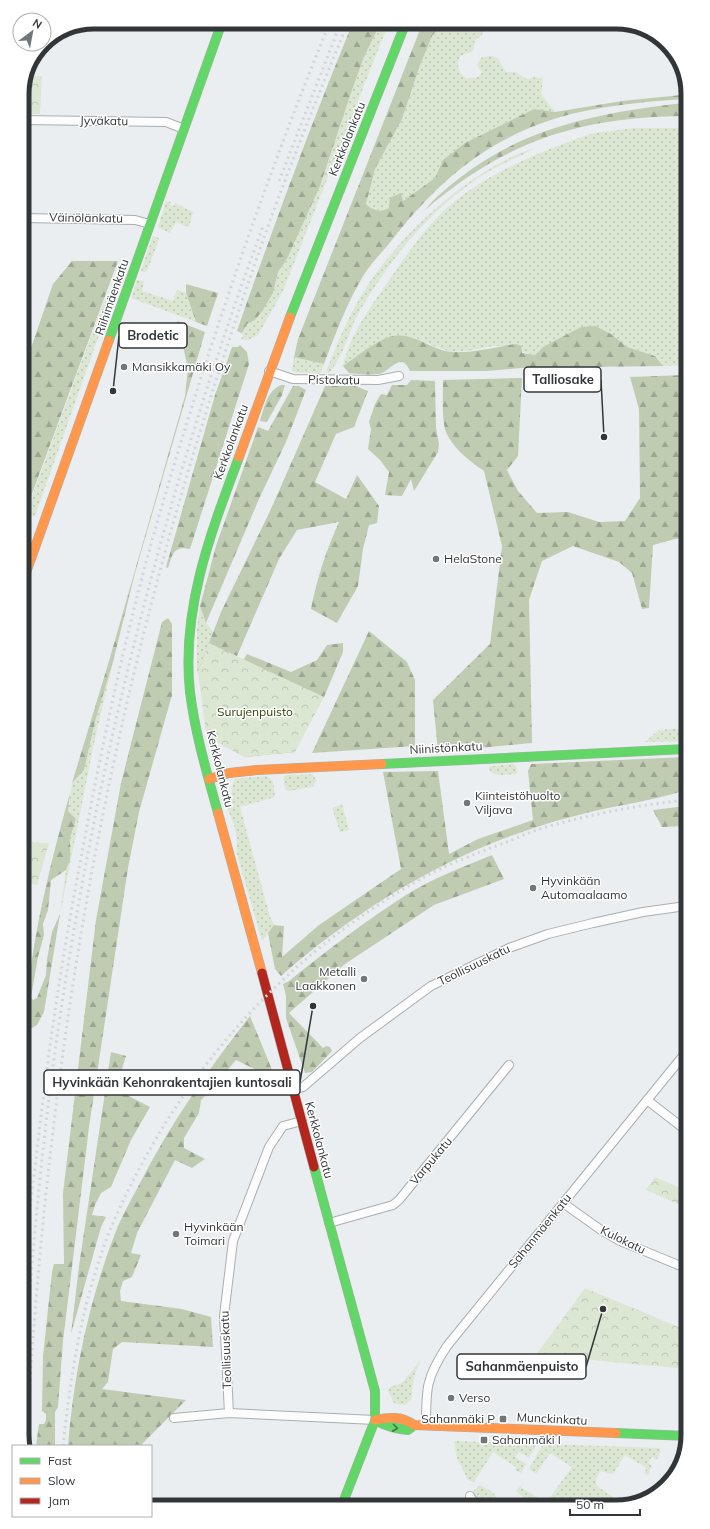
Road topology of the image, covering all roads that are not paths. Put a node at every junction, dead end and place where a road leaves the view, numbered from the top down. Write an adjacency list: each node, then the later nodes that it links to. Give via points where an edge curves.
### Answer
1 (220, 29): 4 (main road, Riihimäenkatu)
2 (403, 29): 7 (main road, Kerkkolankatu)
3 (29, 120): 4 (street, Jyväkatu, via 166,122)
4 (184, 129): 6 (main road, Riihimäenkatu)
5 (29, 218): 6 (street, Väinölänkatu, via 135,220)
6 (150, 224): 9 (main road, Riihimäenkatu)
7 (269, 371): 8 (street, Pistokatu, via 293,379 378,380); 11 (main road, Kerkkolankatu, via 203,556 192,609 189,636 190,680 194,715)
8 (399, 376)
9 (29, 567)
10 (681, 749): 11 (main road, Niinistönkatu, via 256,770 229,773)
11 (209, 779): 15 (main road, Kerkkolankatu)
12 (681, 907): 15 (street, Teollisuuskatu, via 593,922 508,948 431,986 360,1038 303,1087)
13 (681, 1058): 16 (street, Sahanmäenkatu)
14 (509, 1065): 20 (street, Varpukatu, via 399,1200 393,1205)
15 (293, 1090): 17 (main road, Kerkkolankatu)
16 (647, 1100): 18 (street); 19 (street, Sahanmäenkatu)
17 (302, 1121): 20 (main road, Kerkkolankatu); 22 (street, Teollisuuskatu, via 283,1126 273,1140 233,1241 224,1316)
18 (681, 1126)
19 (563, 1203): 21 (street, Kulokatu, via 620,1242); 25 (street, Sahanmäenkatu, via 437,1361 427,1385)
20 (329, 1223): 24 (main road, Kerkkolankatu, via 375,1391)
21 (681, 1266)
22 (229, 1413): 23 (street, Munckinkatu); 24 (street, Munckinkatu)
23 (174, 1418)
24 (376, 1420): 25 (main road, Munckinkatu, via 408,1420 414,1425); 28 (main road)
25 (426, 1425): 26 (main road, Munckinkatu)
26 (681, 1436)
27 (470, 1496): 29 (street)
28 (344, 1500)
29 (472, 1500)

